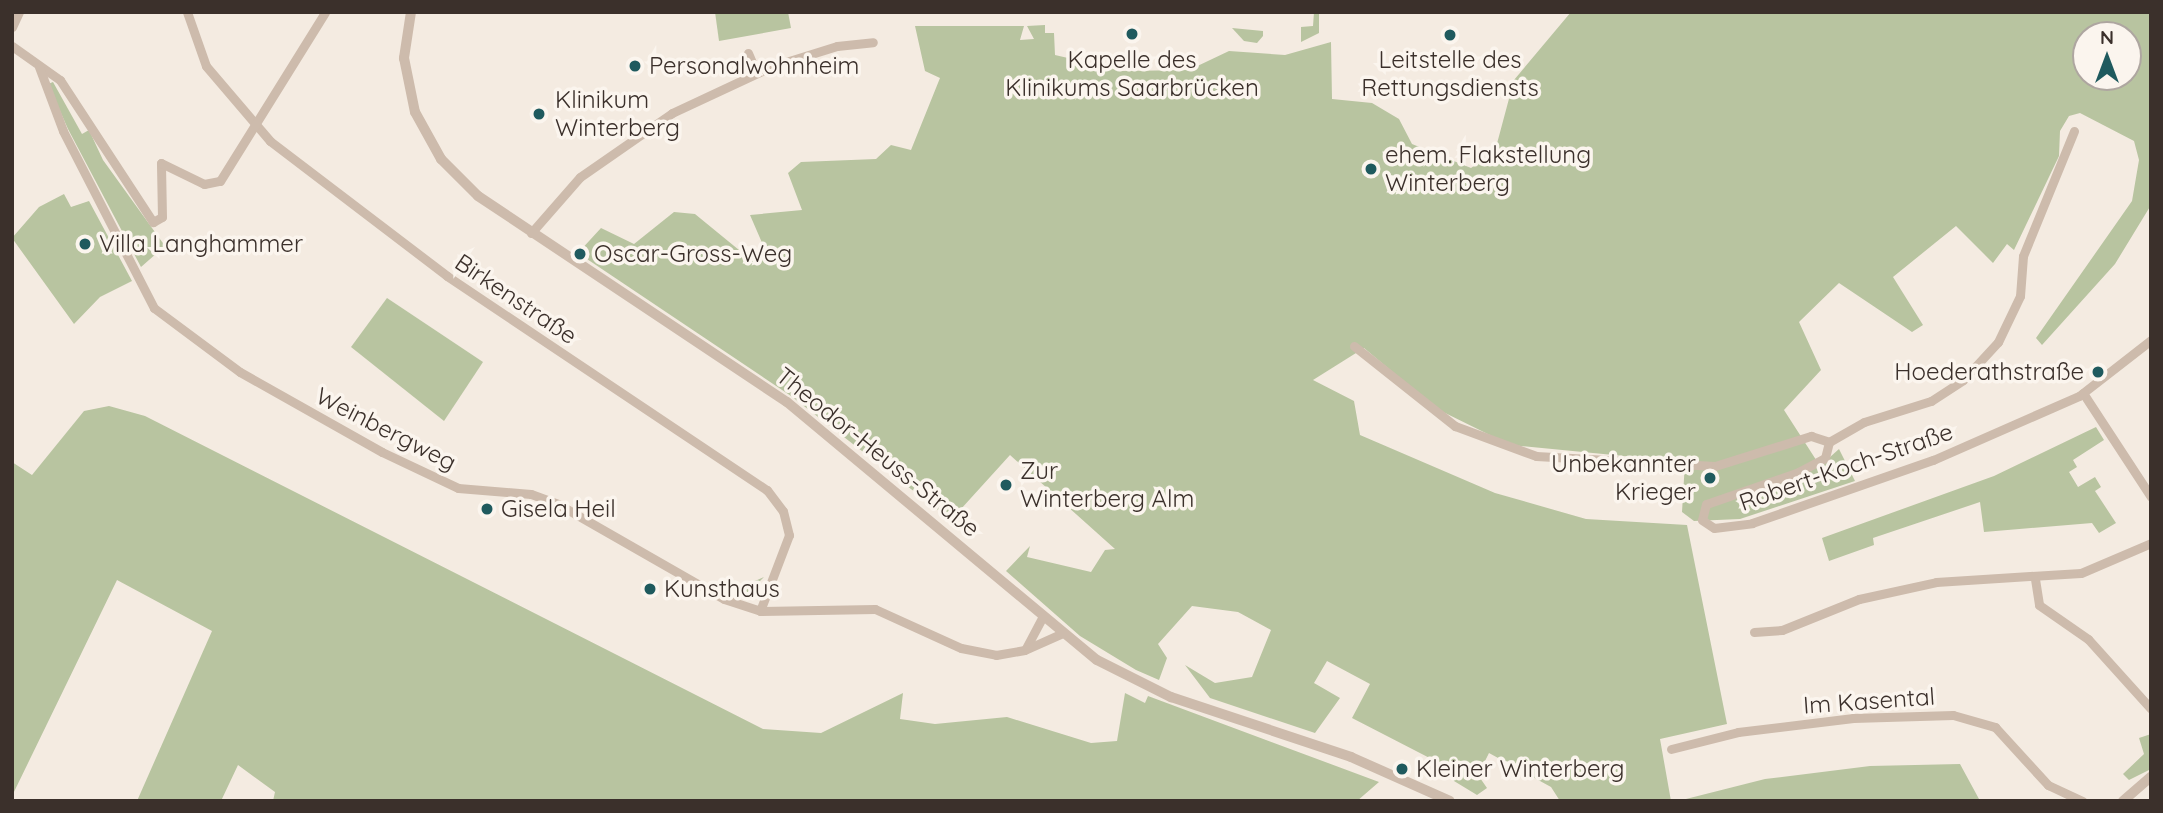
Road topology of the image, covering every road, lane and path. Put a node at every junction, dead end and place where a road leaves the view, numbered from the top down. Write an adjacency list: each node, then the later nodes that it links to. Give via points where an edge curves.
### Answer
1 (19, 12): 5 (street)
2 (187, 12): 11 (street, Birkenstraße, via 206,66)
3 (325, 12): 11 (street)
4 (411, 12): 13 (street, Theodor-Heuss-Straße, via 406,78 424,132 463,183)
5 (12, 27)
6 (873, 42): 10 (street, via 837,46)
7 (12, 46): 9 (street)
8 (748, 53): 10 (street)
9 (39, 67): 11 (street, via 65,87 153,222 162,217 161,163 216,183); 21 (street, Weinbergweg, via 88,181 163,318 240,372 440,482 544,498 724,599)
10 (755, 72): 13 (street, via 613,149)
11 (255, 128): 21 (street, Birkenstraße, via 447,276 767,489 783,511 789,535)
12 (2074, 131): 17 (street, via 2023,256 2021,296 1998,342 1939,396)
13 (531, 233): 22 (street, Theodor-Heuss-Straße, via 796,410 931,517)
14 (2151, 340): 16 (street, Robert-Koch-Straße)
15 (1354, 346): 17 (street, Robert-Koch-Straße, via 1455,426 1536,456 1715,466 1811,436)
16 (2083, 393): 17 (street, Robert-Koch-Straße, via 1830,498 1729,527 1702,520 1706,504 1799,472 1825,457); 18 (street)
17 (1829, 442)
18 (2151, 497)
19 (2151, 543): 20 (street, via 2081,573)
20 (2035, 579): 23 (street, via 1936,582 1859,599 1782,631); 26 (street, via 2039,605 2088,639)
21 (760, 611): 25 (street, Weinbergweg, via 856,606 891,614 978,653)
22 (1042, 618): 24 (street, Theodor-Heuss-Straße); 25 (street)
23 (1754, 632)
24 (1061, 634): 25 (street, Weinbergweg); 29 (street, Theodor-Heuss-Straße, via 1171,697 1310,742)
25 (1025, 650)
26 (2151, 709)
27 (1671, 749): 30 (street, Im Kasental, via 1738,732 1853,718 1953,715 1995,727 2048,785)
28 (2151, 779): 31 (street)
29 (1450, 801)
30 (2082, 801)
31 (2123, 801)

